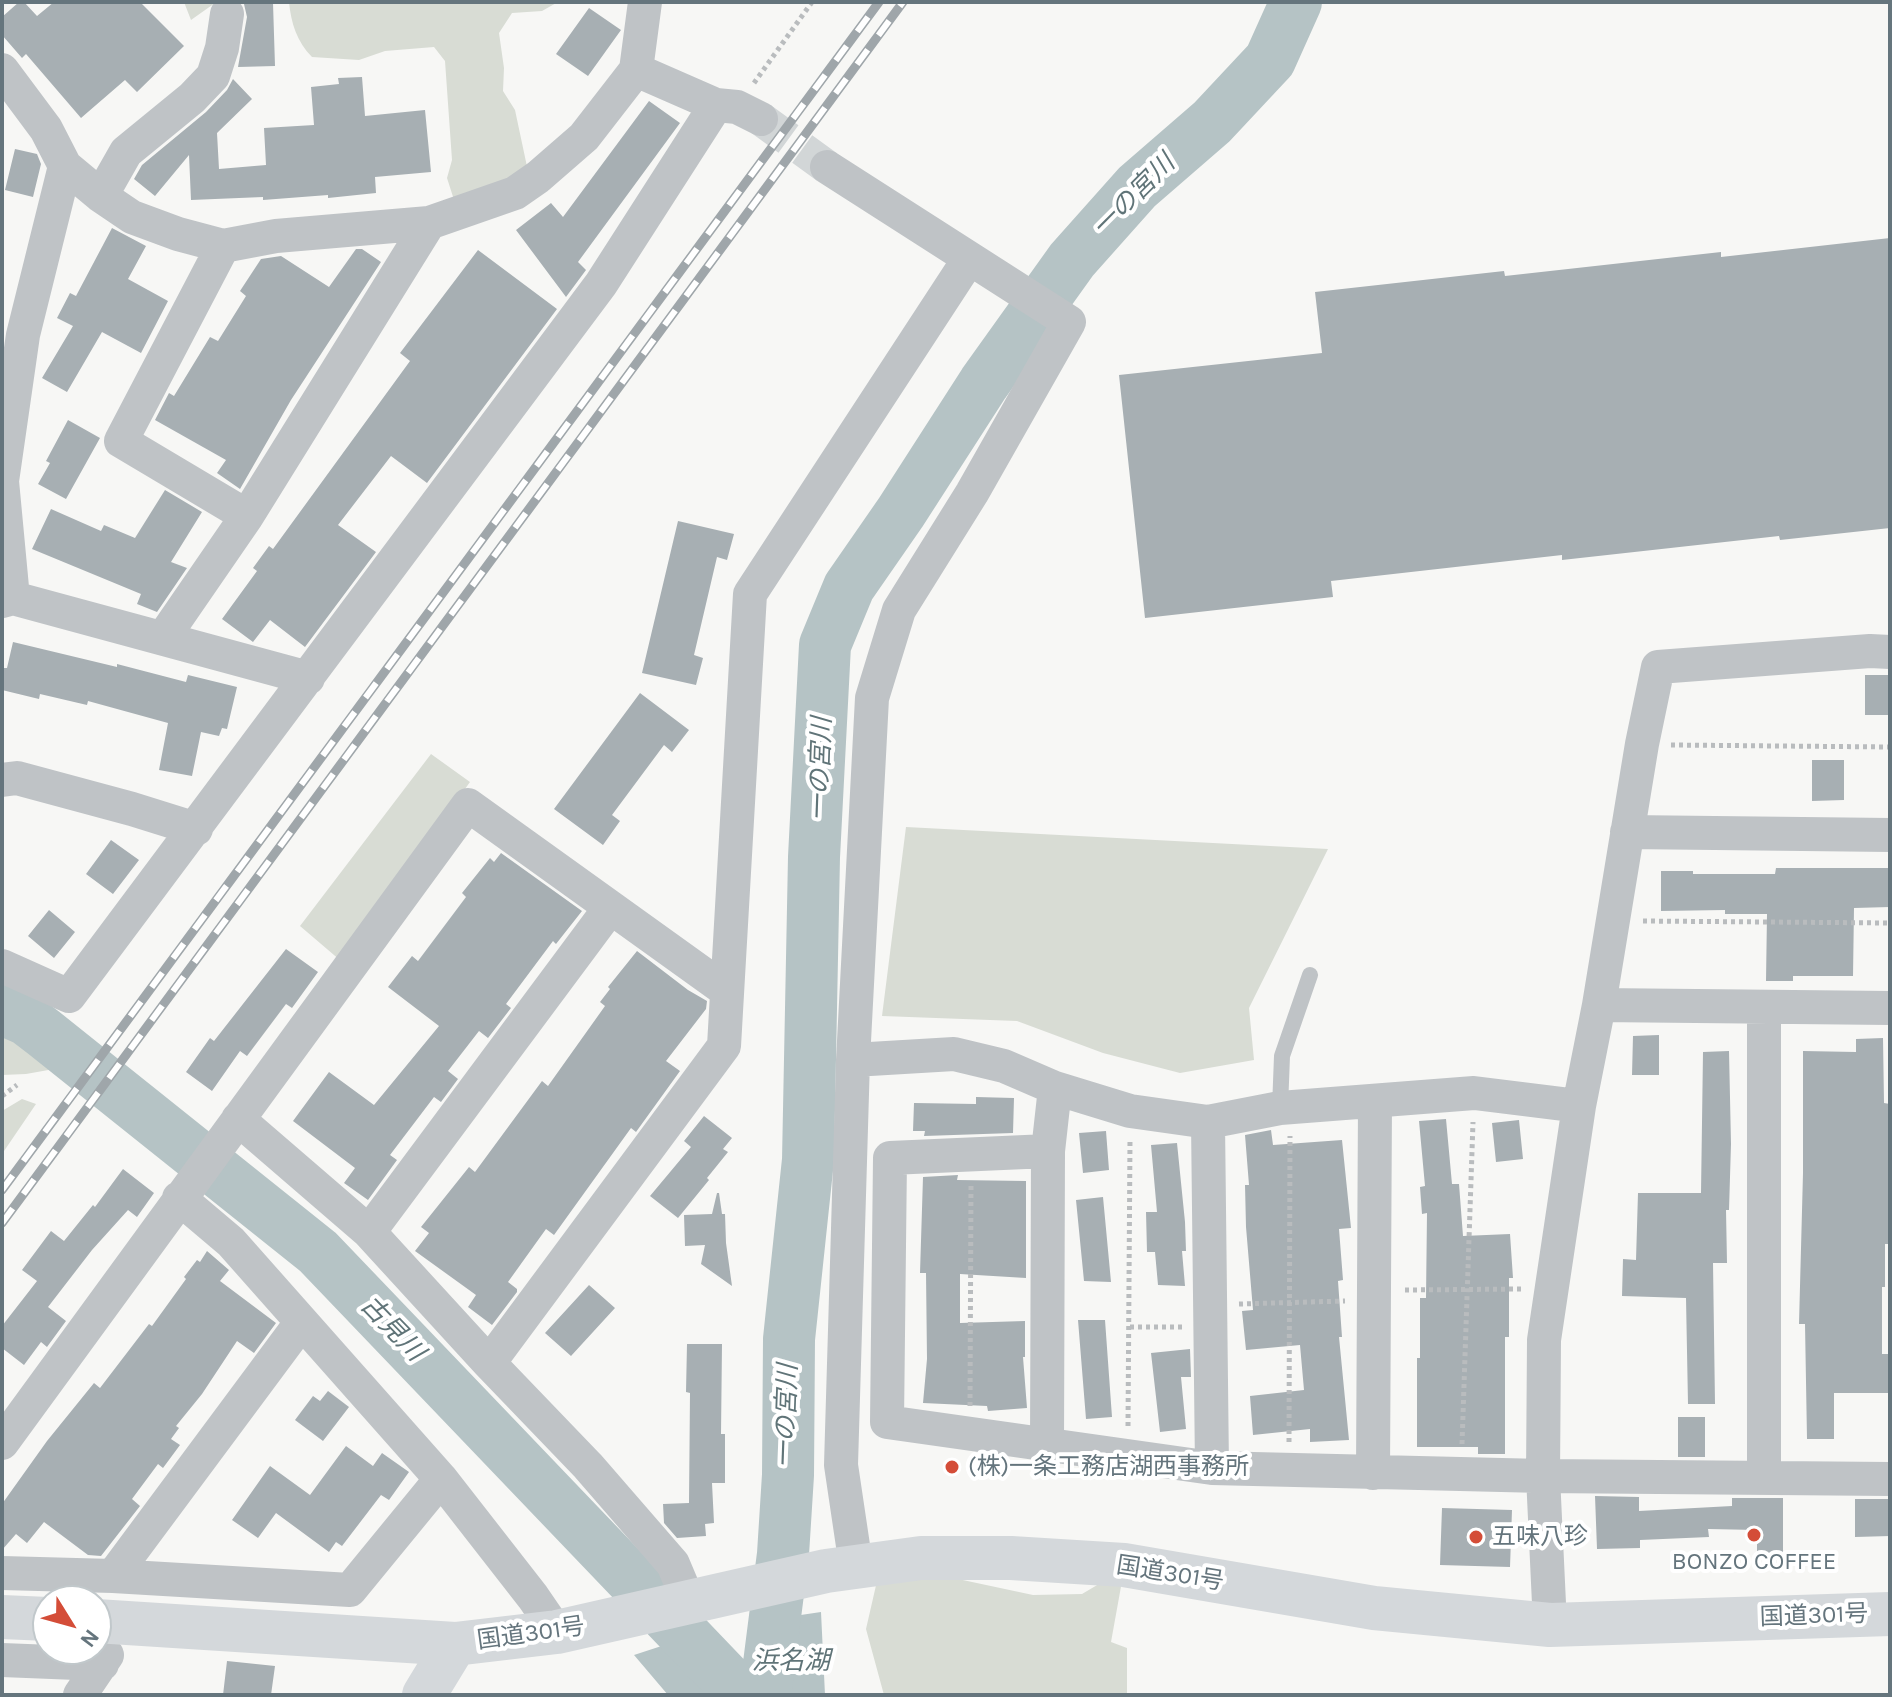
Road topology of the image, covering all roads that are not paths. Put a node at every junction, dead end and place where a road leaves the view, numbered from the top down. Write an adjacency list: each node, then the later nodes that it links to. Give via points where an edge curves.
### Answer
1 (645, 2): 4 (street)
2 (227, 14): 7 (street, via 213,76 126,152)
3 (2, 70): 5 (street, via 46,129)
4 (636, 70): 8 (street, via 584,137 538,177 515,193); 15 (street, via 738,110 601,284)
5 (65, 166): 7 (street); 12 (street, via 23,335 2,481)
6 (827, 167): 10 (street)
7 (101, 196): 9 (street, via 132,217)
8 (429, 223): 9 (street, via 276,236); 11 (street)
9 (223, 246): 11 (street, via 121,441)
10 (969, 259): 23 (street, via 750,594); 27 (street, via 1069,322 899,610 872,698)
11 (247, 516): 13 (street)
12 (8, 599): 13 (street)
13 (163, 638): 15 (street)
14 (1890, 652): 18 (street, via 1658,667)
15 (308, 678): 17 (street)
16 (2, 780): 17 (street, via 17,778)
17 (196, 829): 21 (street, via 69,996)
18 (1627, 832): 19 (street); 24 (street)
19 (1890, 835)
20 (610, 908): 23 (street); 32 (street, via 468,805); 36 (street)
21 (2, 966)
22 (1310, 975): 31 (lane, via 1282,1056)
23 (727, 991): 38 (street, via 724,1046)
24 (1599, 1005): 25 (street); 30 (street)
25 (1764, 1008): 26 (street); 44 (street)
26 (1890, 1008)
27 (853, 1060): 28 (street, via 954,1054 1004,1066); 47 (street, via 841,1465)
28 (1055, 1088): 33 (street, via 1130,1111); 34 (street)
29 (1375, 1102): 30 (street, via 1474,1093); 31 (street); 42 (street)
30 (1579, 1106): 43 (street, via 1544,1340)
31 (1285, 1107): 33 (street)
32 (238, 1119): 35 (street); 36 (street)
33 (1208, 1122): 41 (street)
34 (1048, 1151): 40 (street); 40 (street, via 890,1158 887,1422)
35 (183, 1193): 37 (street); 39 (street)
36 (369, 1232): 38 (street)
37 (301, 1323): 45 (street); 49 (street)
38 (489, 1363): 50 (street, via 673,1564)
39 (2, 1443)
40 (1047, 1443): 41 (street)
41 (1212, 1468): 42 (street)
42 (1373, 1473): 43 (street)
43 (1543, 1476): 44 (street); 54 (street)
44 (1764, 1476): 46 (street)
45 (441, 1479): 49 (street, via 350,1590); 55 (street)
46 (1890, 1479)
47 (845, 1548): 50 (highway, 国道301号, via 750,1589); 54 (highway, 国道301号, via 921,1558 1124,1565 1374,1608)
48 (2, 1573): 49 (street)
49 (113, 1576)
50 (683, 1604): 55 (highway, 国道301号)
51 (1890, 1614): 54 (highway, 国道301号)
52 (2, 1617): 53 (highway)
53 (32, 1618)
54 (1550, 1625)
55 (557, 1632): 57 (highway, 国道301号)
56 (112, 1641): 57 (highway, 国道301号)
57 (455, 1644): 62 (highway, 国道301号)
58 (32, 1654): 59 (street)
59 (2, 1660)
60 (92, 1665): 61 (street)
61 (80, 1695)
62 (424, 1695)

